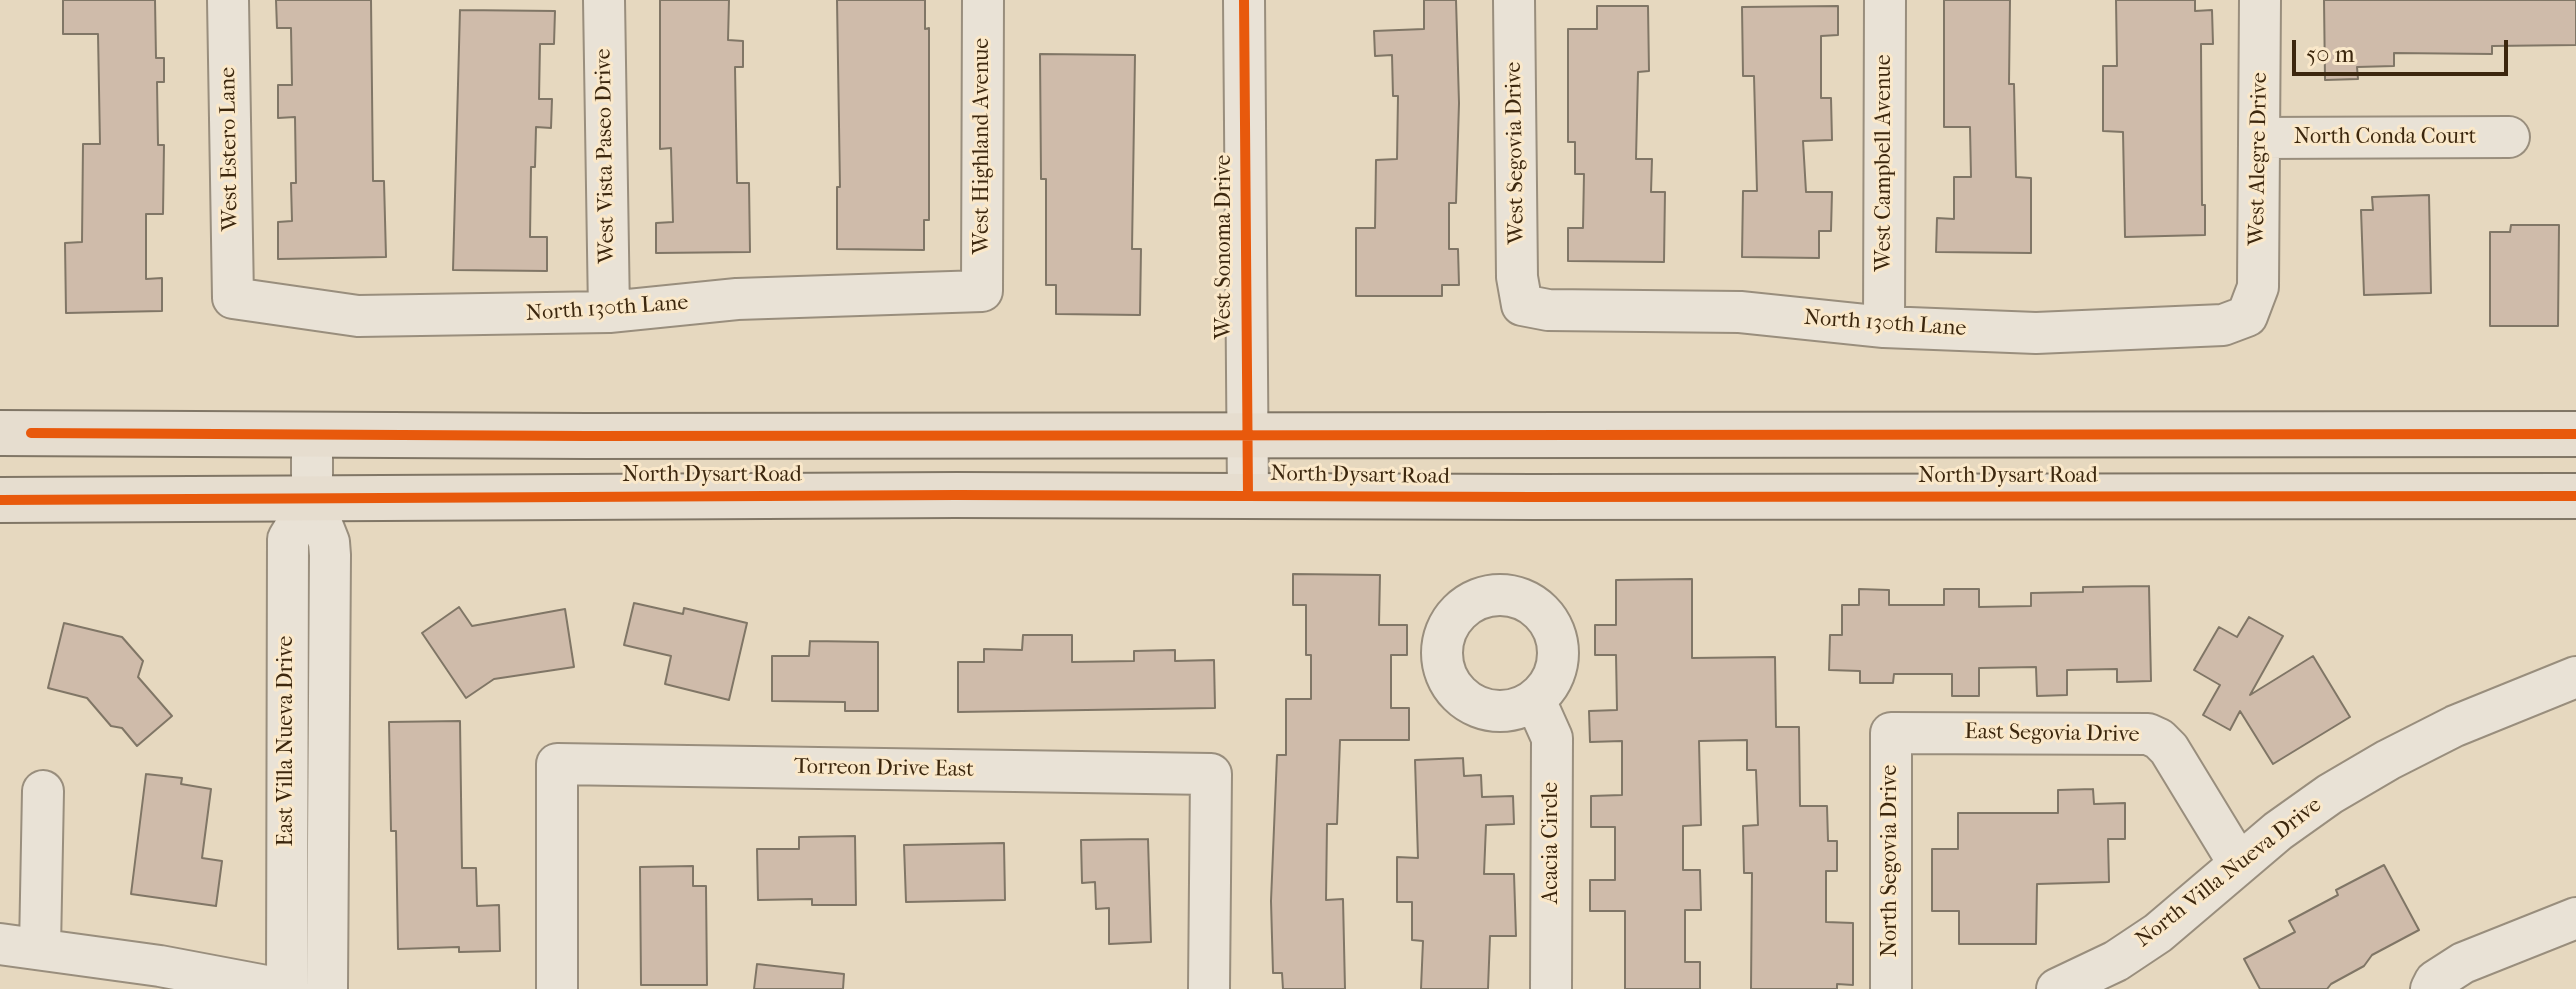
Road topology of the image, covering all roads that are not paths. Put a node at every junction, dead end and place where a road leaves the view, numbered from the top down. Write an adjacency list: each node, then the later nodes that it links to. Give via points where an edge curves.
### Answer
1 (228, 0): 11 (street, West Estero Lane)
2 (604, 0): 13 (street, West Vista Paseo Drive)
3 (983, 0): 10 (street, West Highland Avenue)
4 (1244, 0): 19 (street, West Sonoma Drive)
5 (1514, 0): 12 (street, West Segovia Drive, via 1517,277)
6 (1885, 0): 15 (street, West Campbell Avenue)
7 (2260, 0): 9 (street, West Alegre Drive)
8 (2509, 137): 9 (street, North Conda Court)
9 (2260, 138): 14 (street, West Alegre Drive, via 2258,287)
10 (982, 291): 13 (street, North 130th Lane, via 737,299)
11 (233, 298): 13 (street, North 130th Lane, via 358,316)
12 (1522, 305): 15 (street, North 130th Lane, via 1548,310 1740,312)
13 (609, 312)
14 (2247, 316): 15 (street, North 130th Lane, via 2223,325 2036,333)
15 (1884, 327)
16 (0, 433): 17 (main road, North Dysart Road)
17 (312, 434): 19 (main road, North Dysart Road); 22 (street, East Villa Nueva Drive)
18 (2576, 434): 19 (main road, North Dysart Road)
19 (1247, 436): 20 (street, West Sonoma Drive)
20 (1248, 495): 21 (main road, North Dysart Road); 22 (main road, North Dysart Road)
21 (2576, 496)
22 (312, 499): 23 (main road, North Dysart Road); 32 (street, East Villa Nueva Drive, via 288,539); 33 (street, East Villa Nueva Drive, via 329,542)
23 (0, 500)
24 (2576, 677): 28 (street, North Villa Nueva Drive, via 2455,726 2388,760 2330,794)
25 (1535, 700): 36 (street, Acacia Circle, via 1552,738)
26 (1891, 733): 28 (street, East Segovia Drive, via 2148,734 2169,749); 37 (street, North Segovia Drive)
27 (43, 791): 31 (street)
28 (2239, 864): 38 (street, North Villa Nueva Drive, via 2158,933 2116,961)
29 (2576, 918): 39 (street, via 2463,963)
30 (0, 944): 31 (street)
31 (40, 948): 32 (street)
32 (284, 989)
33 (327, 989)
34 (557, 989): 35 (street, Torreon Drive East, via 557,764 1211,774)
35 (1209, 989)
36 (1551, 989)
37 (1891, 989)
38 (2057, 989)
39 (2431, 989)

